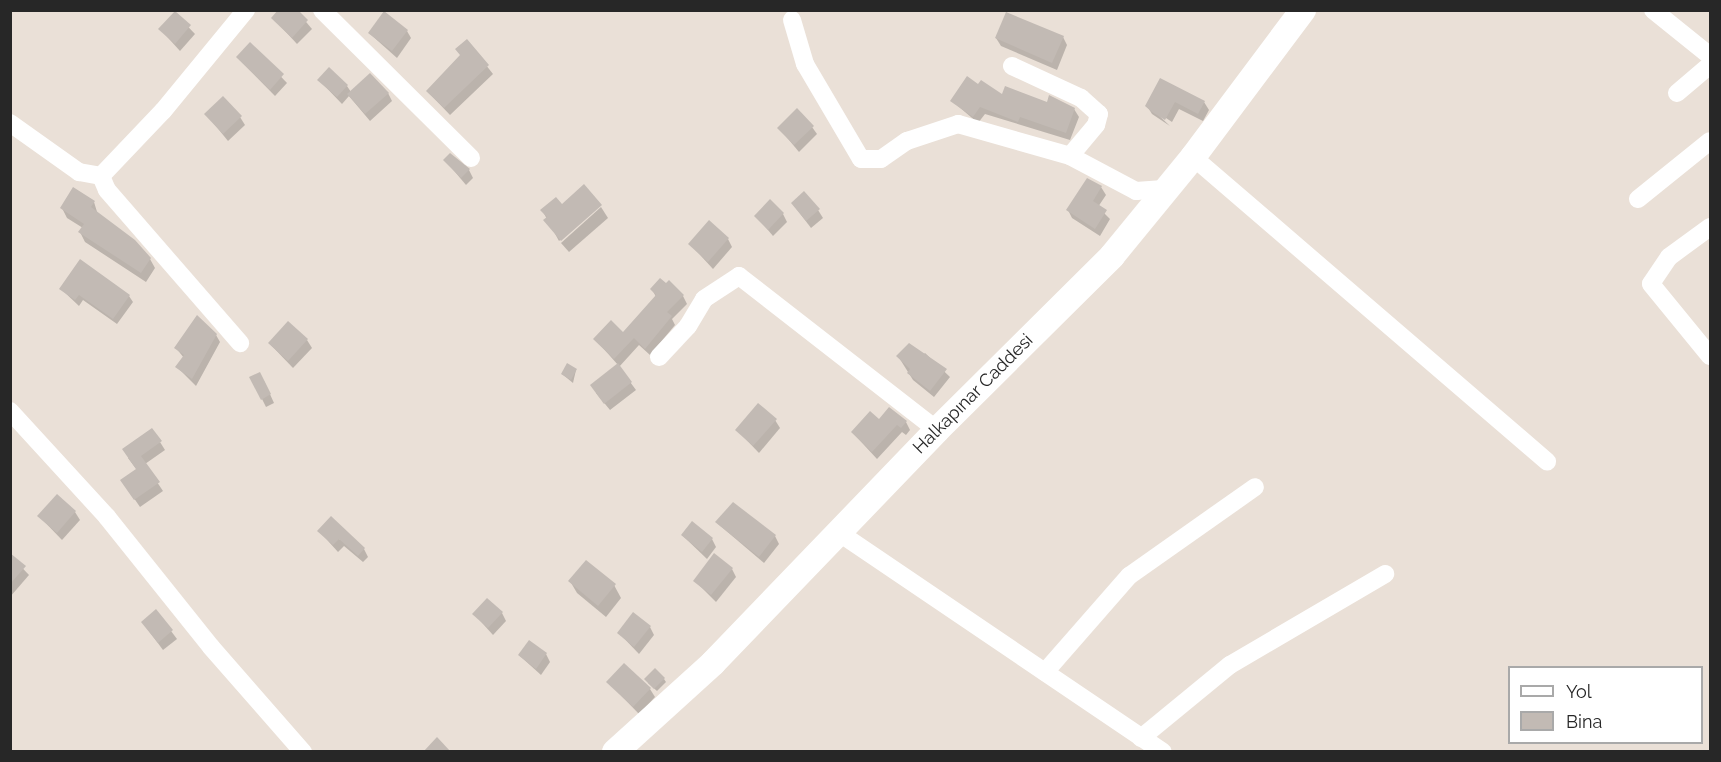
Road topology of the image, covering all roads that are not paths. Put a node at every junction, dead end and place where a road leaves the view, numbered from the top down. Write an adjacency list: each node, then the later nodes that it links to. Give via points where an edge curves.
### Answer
1 (246, 10): 15 (street, via 163,111)
2 (322, 10): 14 (street)
3 (1303, 10): 13 (main road, Halkapınar Caddesi)
4 (1653, 10): 6 (street)
5 (792, 20): 12 (street, via 805,64 861,159 880,159 907,141 958,124)
6 (1710, 56)
7 (1710, 65): 9 (street)
8 (1012, 66): 12 (street, via 1081,98 1099,114 1096,125)
9 (1677, 93)
10 (10, 123): 15 (street, via 79,172)
11 (1710, 141): 17 (street)
12 (1070, 156): 16 (street, via 1136,191)
13 (1192, 157): 16 (main road, Halkapınar Caddesi); 24 (street)
14 (471, 158)
15 (101, 176): 19 (street, via 107,190)
16 (1167, 189): 23 (main road, Halkapınar Caddesi, via 1112,256)
17 (1638, 199)
18 (1710, 227): 20 (street, via 1669,257 1651,284)
19 (240, 343)
20 (1710, 356)
21 (659, 357): 23 (street, via 688,326 704,299 739,276)
22 (10, 411): 30 (street, via 107,517 211,647)
23 (937, 430): 26 (main road, Halkapınar Caddesi)
24 (1547, 461)
25 (1255, 487): 28 (street, via 1129,576)
26 (838, 532): 28 (street); 31 (main road, Halkapınar Caddesi, via 713,663)
27 (1385, 574): 29 (street, via 1230,665)
28 (1045, 672): 29 (street)
29 (1142, 738): 32 (street)
30 (303, 752)
31 (615, 752)
32 (1163, 752)

